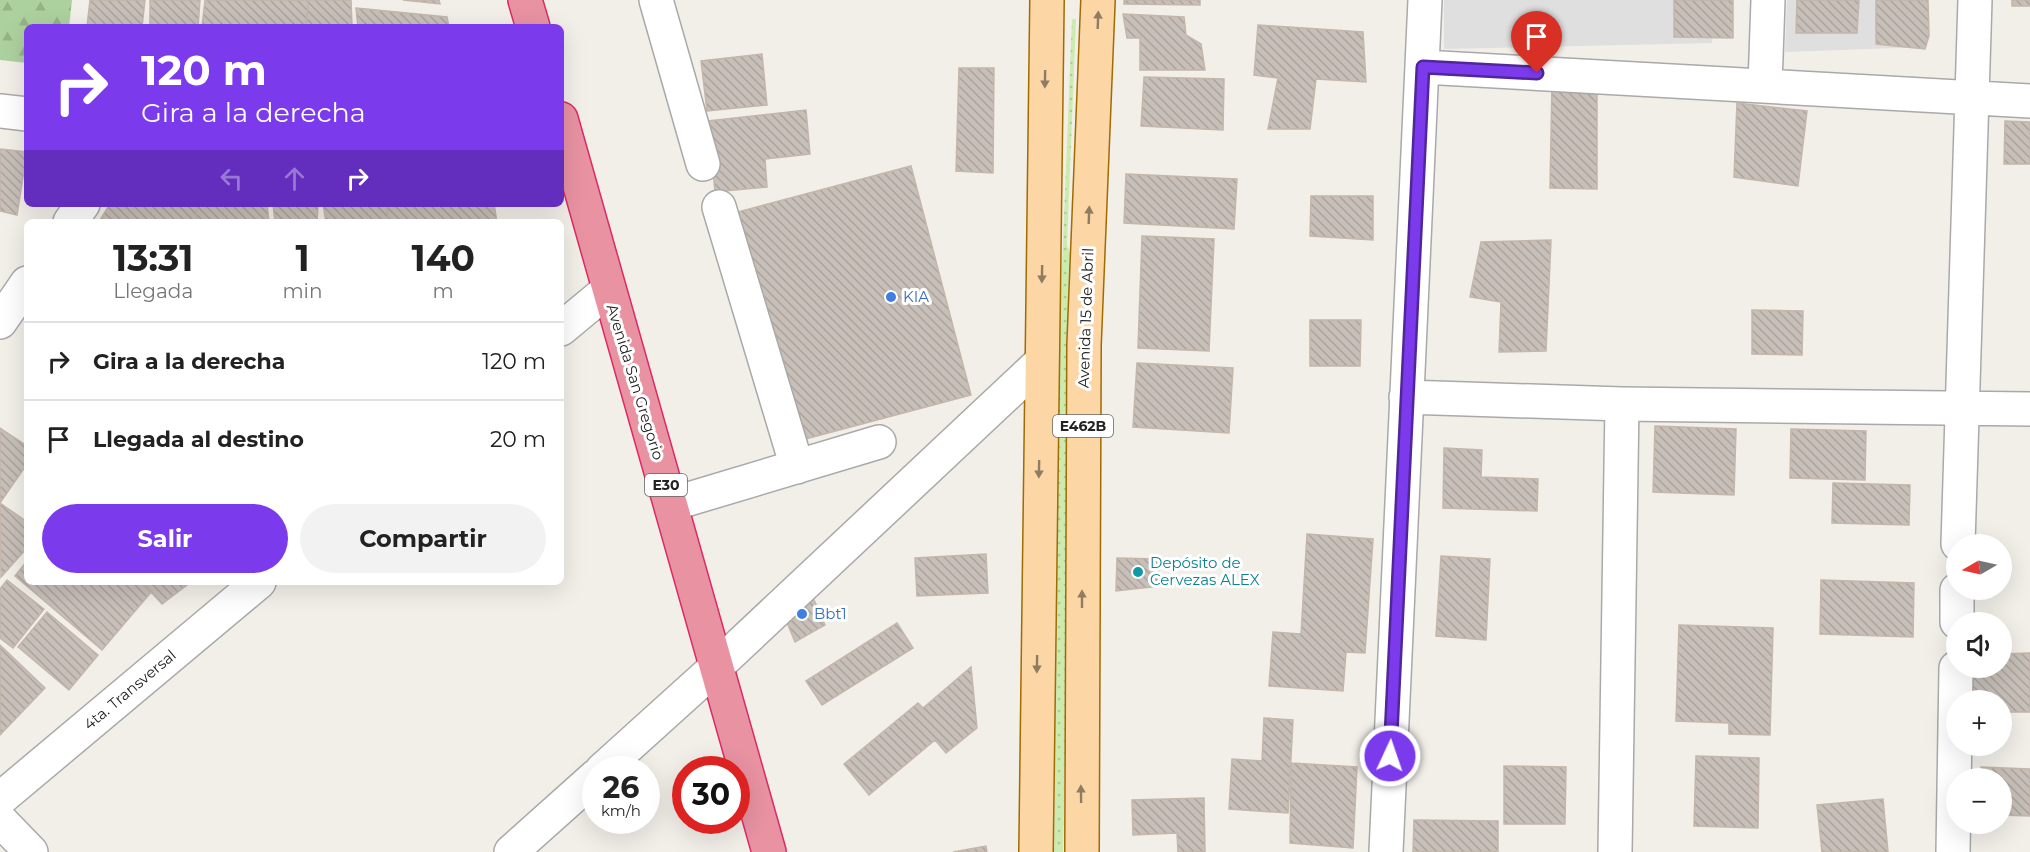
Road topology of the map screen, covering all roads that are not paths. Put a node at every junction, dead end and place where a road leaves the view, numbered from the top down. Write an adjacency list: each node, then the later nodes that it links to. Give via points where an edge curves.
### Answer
1 (525, 0): 8 (highway)
2 (656, 0): 17 (street)
3 (1047, 0): 23 (main road, E462B, one-way to 23)
4 (1098, 0): 43 (main road, Avenida 15 de Abril / E462B, one-way to 4, via 1084,345)
5 (1425, 0): 9 (street)
6 (1768, 0): 10 (street)
7 (1975, 0): 11 (street)
8 (532, 24)
9 (1423, 67): 10 (street); 24 (street)
10 (1765, 85): 11 (street)
11 (1971, 98): 12 (street); 27 (street)
12 (2030, 101)
13 (0, 111): 14 (street)
14 (24, 114)
15 (564, 138): 16 (highway, Avenida San Gregorio / E30)
16 (567, 156): 20 (highway, Avenida San Gregorio / E30)
17 (703, 164)
18 (719, 207): 29 (street)
19 (24, 287): 21 (street)
20 (608, 290): 22 (street); 30 (highway, Avenida San Gregorio / E30)
21 (0, 322)
22 (564, 327)
23 (1040, 363): 33 (street); 42 (main road, E462B, one-way to 42)
24 (1406, 397): 25 (street); 44 (street)
25 (1622, 404): 27 (street); 45 (street)
26 (2030, 409): 27 (street)
27 (1960, 410): 31 (street)
28 (879, 442): 29 (street)
29 (797, 467): 30 (street)
30 (672, 504): 33 (highway, Avenida San Gregorio / E30)
31 (1958, 534)
32 (255, 585): 37 (street, 4ta. Transversal)
33 (715, 668): 35 (street); 41 (highway, Avenida San Gregorio / E30)
34 (1956, 678): 46 (street)
35 (618, 756)
36 (582, 789): 40 (street)
37 (0, 799)
38 (0, 820): 39 (street)
39 (31, 852)
40 (511, 852)
41 (769, 852)
42 (1036, 852)
43 (1082, 852)
44 (1386, 852)
45 (1615, 852)
46 (1953, 852)

